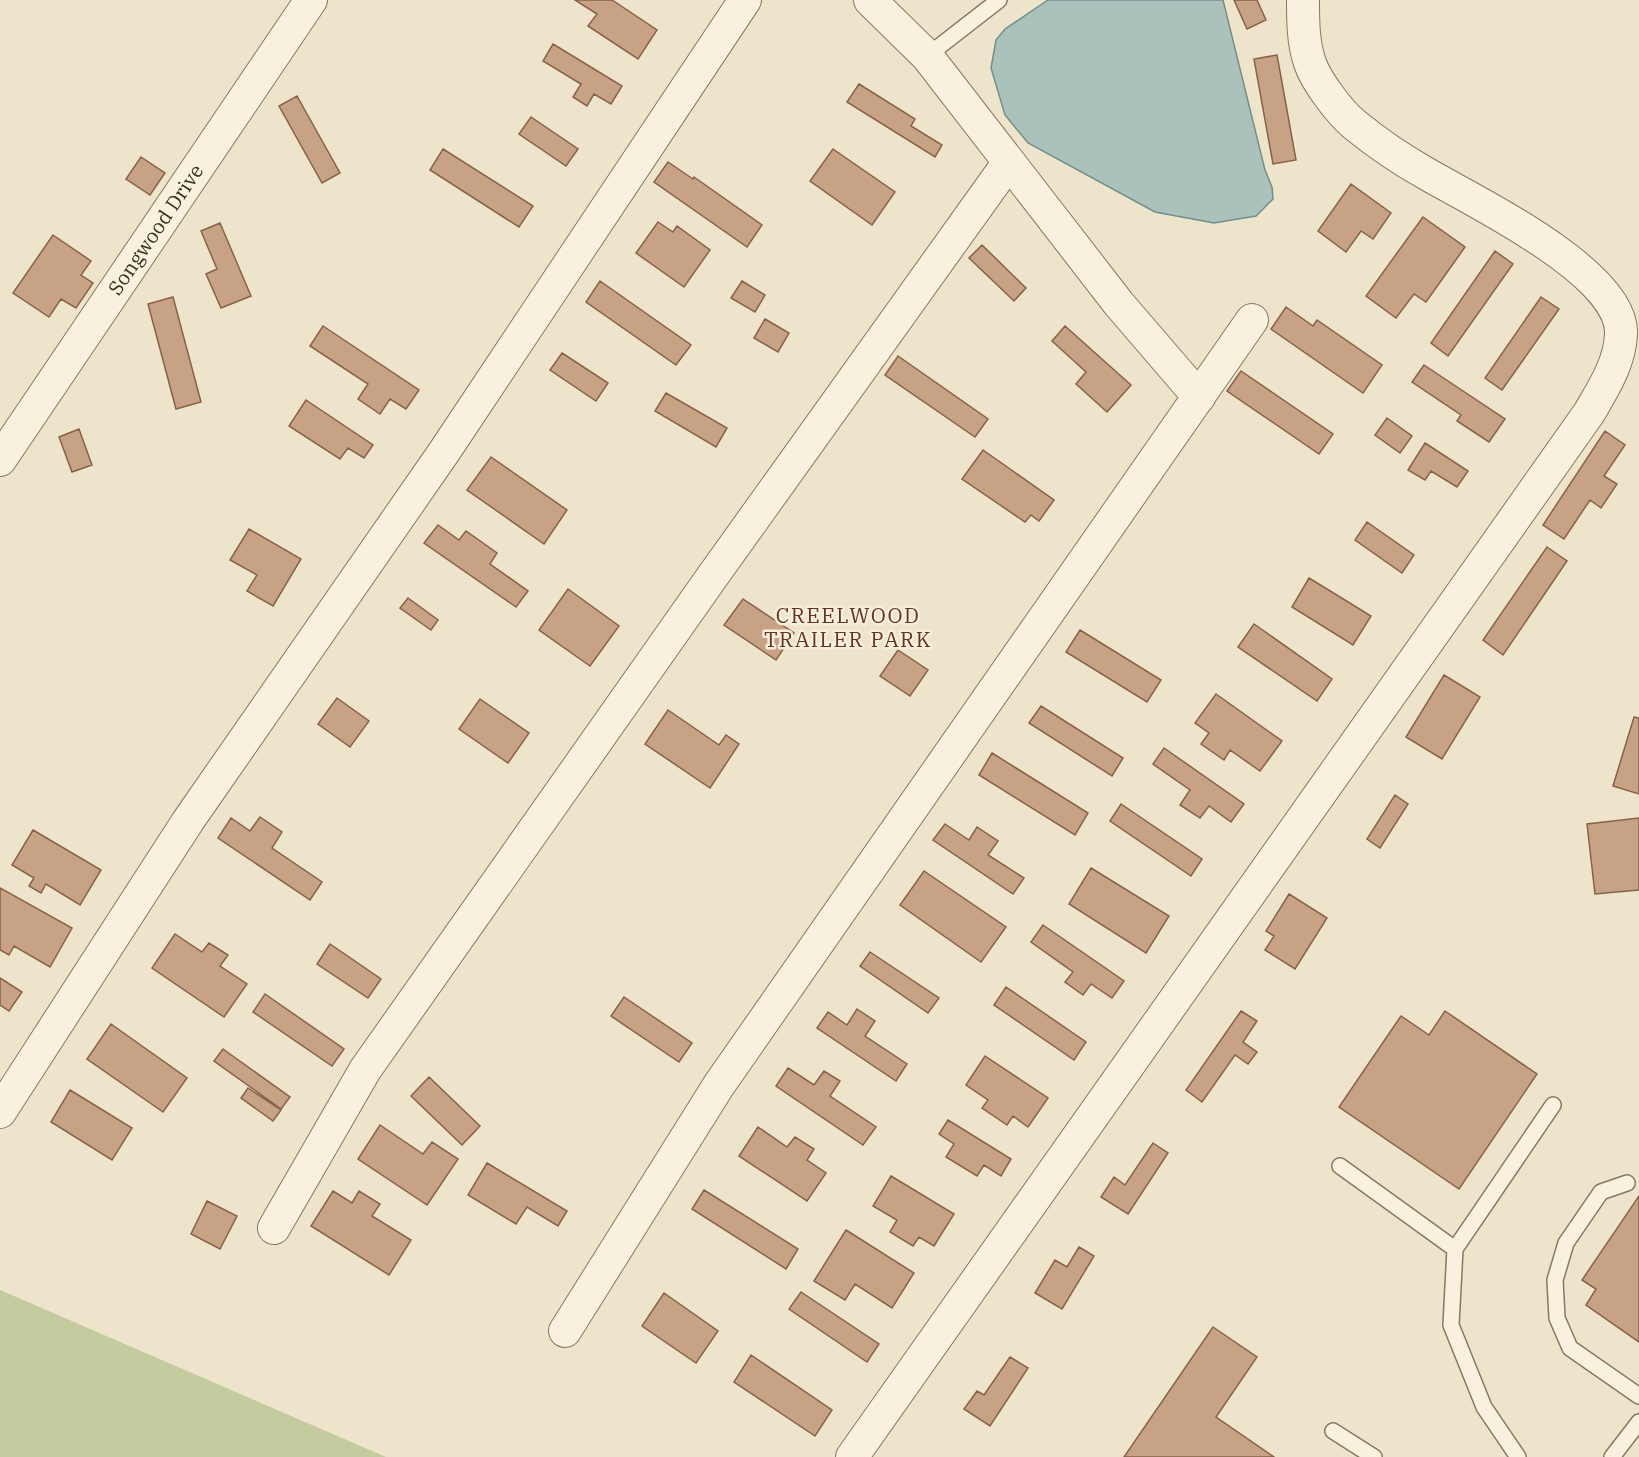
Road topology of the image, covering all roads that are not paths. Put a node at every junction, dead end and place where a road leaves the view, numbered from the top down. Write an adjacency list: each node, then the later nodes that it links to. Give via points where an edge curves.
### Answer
1 (311, 0): 10 (street, Songwood Drive)
2 (745, 0): 12 (street, via 444,452 188,821)
3 (870, 0): 6 (street)
4 (999, 0): 6 (lane)
5 (1303, 0): 21 (street, via 1302,28 1310,64 1329,96 1353,124 1424,173 1513,223 1582,270 1609,299 1617,315 1621,333 1617,358 1589,414)
6 (927, 56): 7 (street)
7 (1009, 162): 9 (street, via 1119,304); 15 (street, via 365,1070)
8 (1252, 320): 9 (street)
9 (1199, 397): 17 (street, via 719,1085)
10 (0, 460)
11 (1553, 1105): 16 (lane)
12 (0, 1112)
13 (1340, 1166): 16 (lane)
14 (1627, 1183): 18 (lane, via 1601,1192 1566,1243 1555,1280 1557,1318 1570,1348)
15 (274, 1228)
16 (1455, 1249): 23 (lane, via 1451,1324 1484,1407)
17 (565, 1331)
18 (1639, 1396)
19 (1639, 1422): 24 (lane)
20 (1333, 1431): 22 (lane)
21 (852, 1457)
22 (1374, 1457)
23 (1518, 1457)
24 (1612, 1457)

